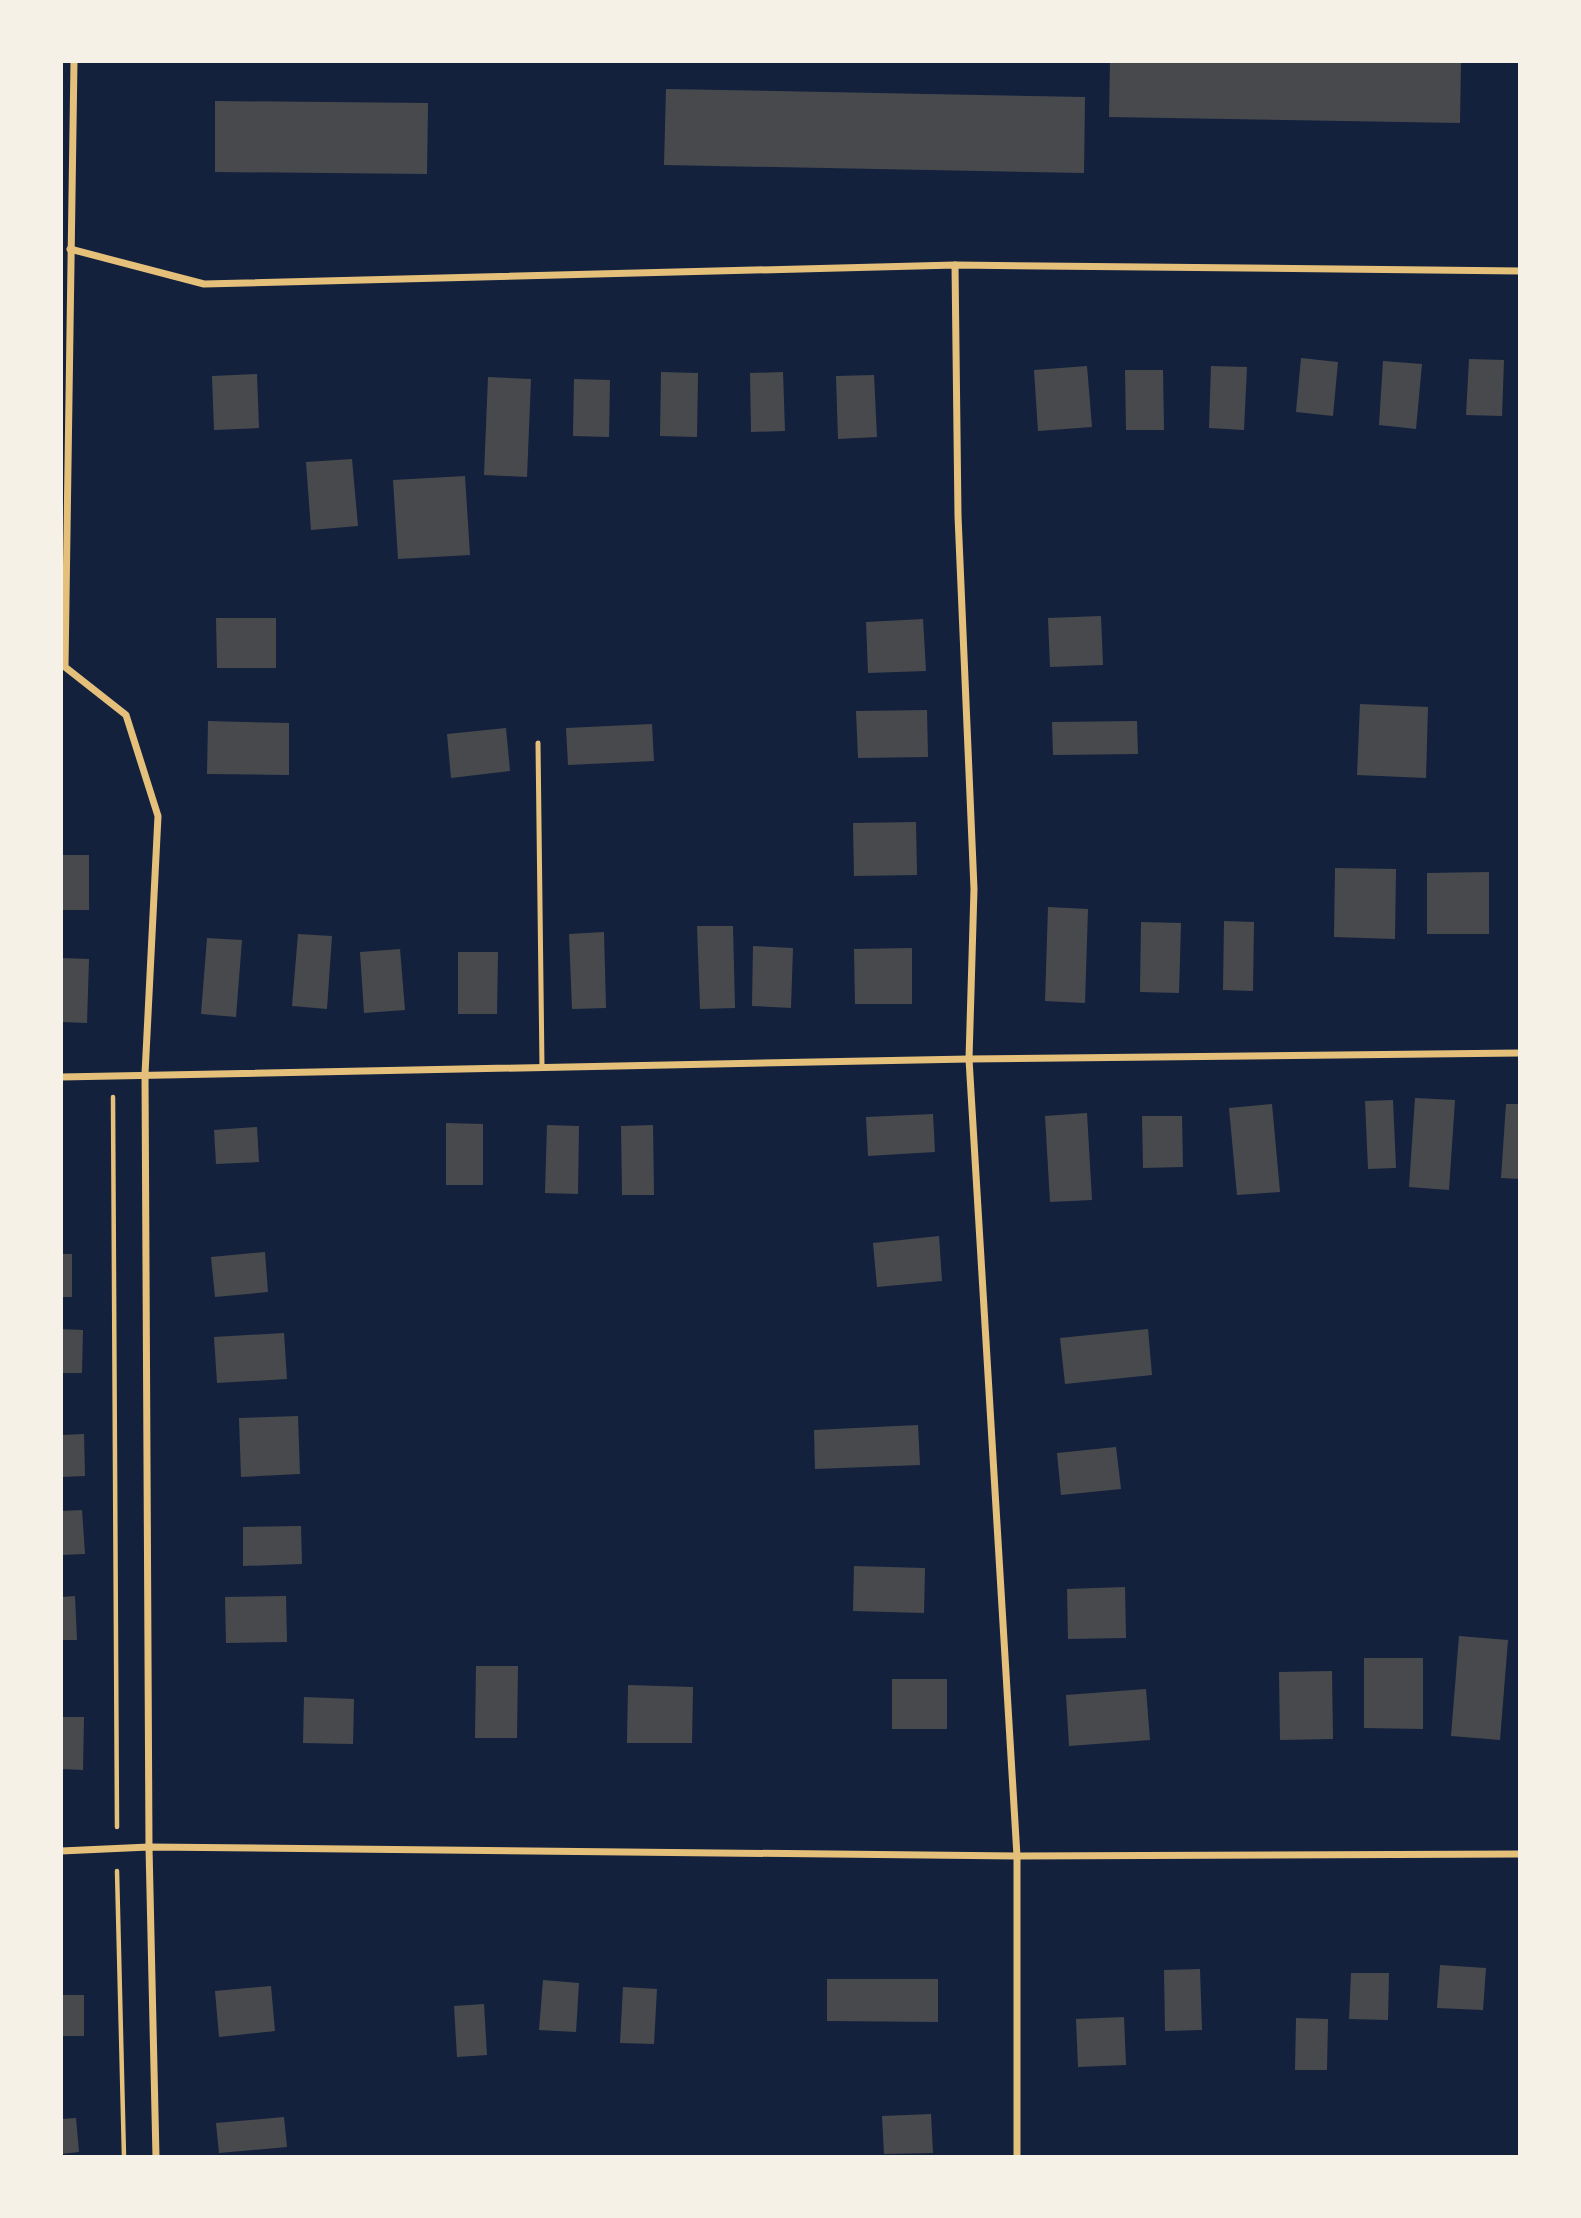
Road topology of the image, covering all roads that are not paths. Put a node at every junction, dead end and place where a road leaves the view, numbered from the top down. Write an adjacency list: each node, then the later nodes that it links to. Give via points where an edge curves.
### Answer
1 (74, 61): 2 (street)
2 (70, 249): 3 (street, via 204,285); 9 (street, via 65,667 126,715 158,817)
3 (955, 265): 4 (street); 7 (street, via 958,516 974,889)
4 (1520, 271)
5 (538, 743): 8 (lane)
6 (1520, 1053): 7 (street)
7 (969, 1059): 8 (street); 14 (street)
8 (542, 1067): 9 (street)
9 (145, 1074): 10 (street); 11 (street)
10 (61, 1077)
11 (149, 1847): 12 (street); 14 (street); 15 (street)
12 (61, 1852)
13 (1520, 1854): 14 (street)
14 (1017, 1856): 16 (street)
15 (156, 2157)
16 (1017, 2157)

